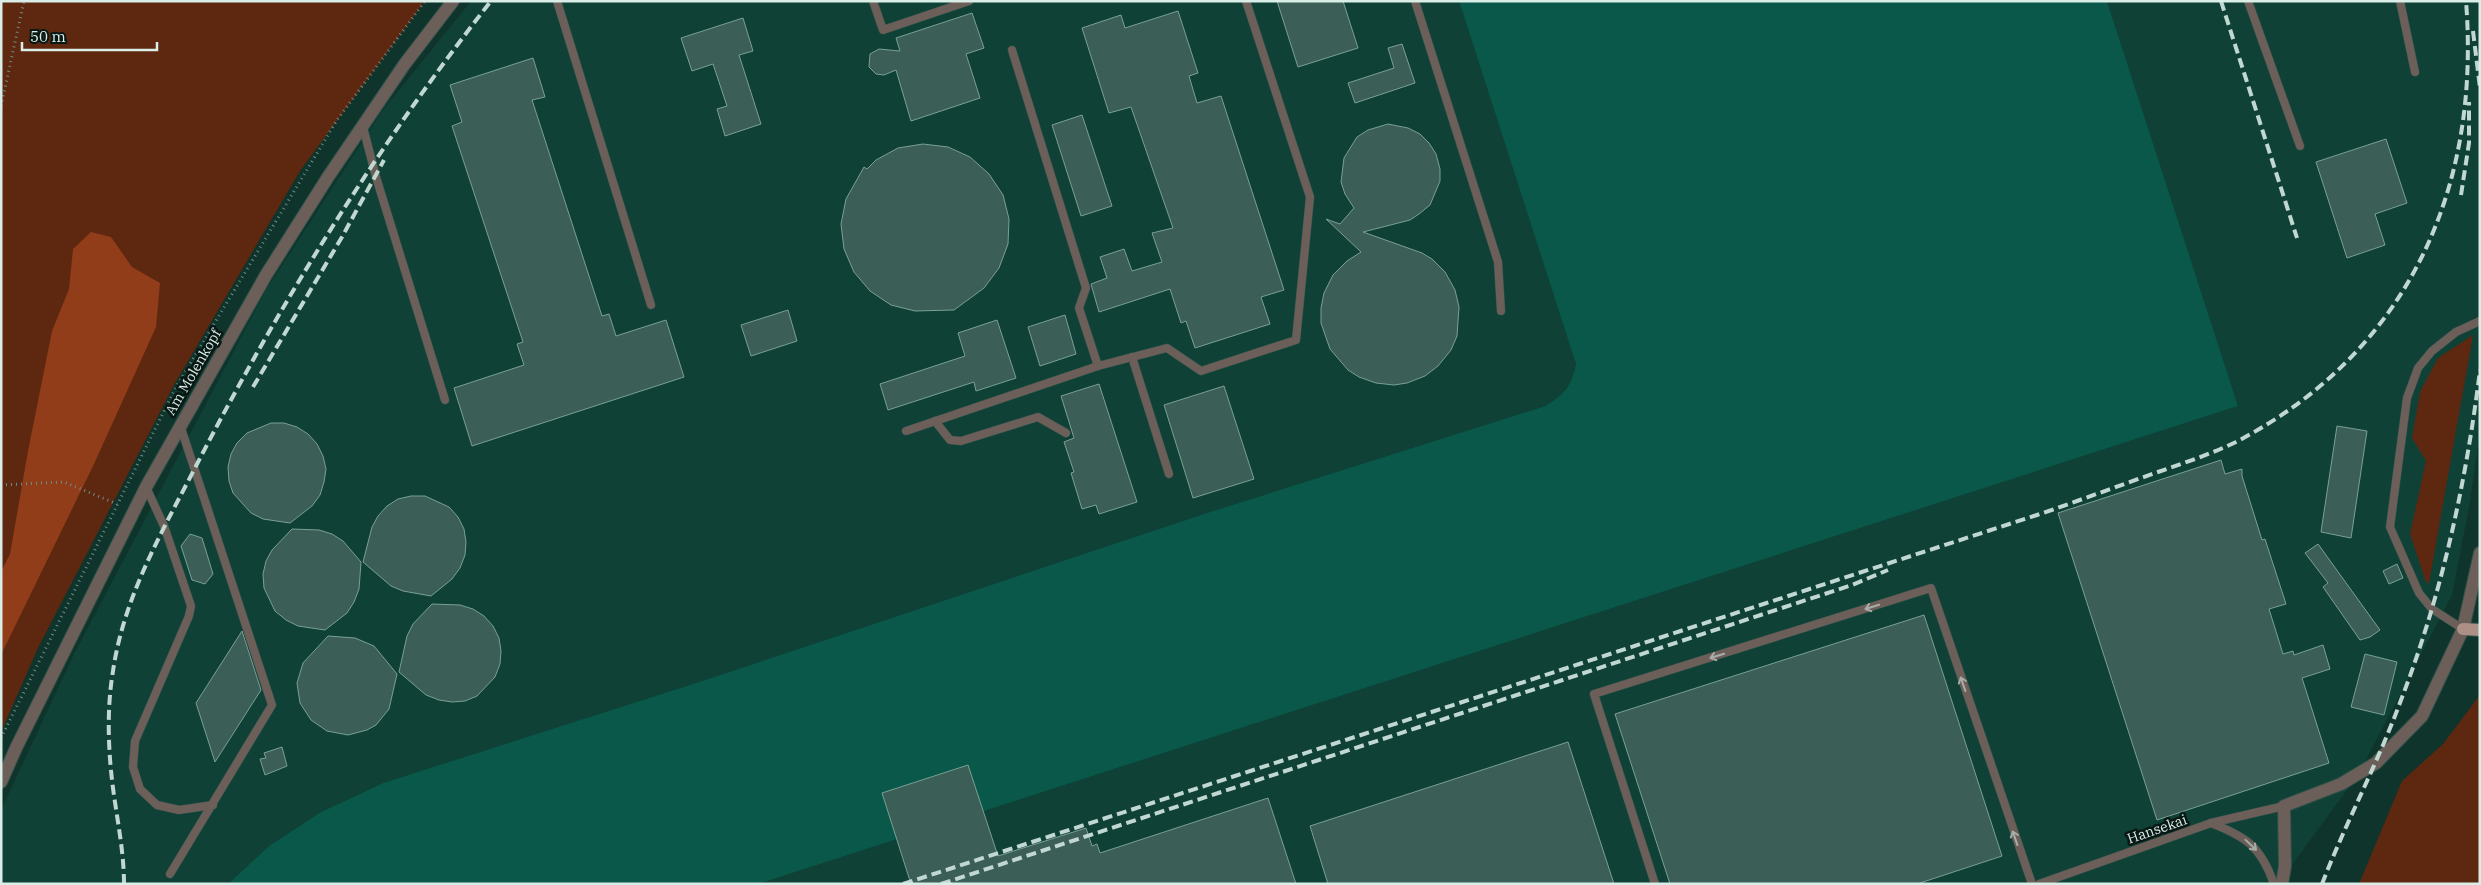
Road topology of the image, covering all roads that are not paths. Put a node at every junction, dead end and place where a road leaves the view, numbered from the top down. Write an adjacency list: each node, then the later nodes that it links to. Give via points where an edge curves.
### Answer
1 (453, 1): 11 (street, Am Molenkopf, via 404,65)
2 (557, 1): 13 (lane)
3 (873, 1): 4 (lane, via 882,30)
4 (970, 1)
5 (1246, 1): 16 (lane, via 1310,197 1296,340 1201,371 1167,348)
6 (1415, 1): 14 (lane, via 1498,262)
7 (2248, 1): 12 (lane)
8 (2400, 1): 10 (lane)
9 (1012, 50): 17 (lane, via 1086,288 1079,308)
10 (2414, 72)
11 (363, 127): 18 (lane); 20 (street, Am Molenkopf, via 266,274)
12 (2300, 146)
13 (651, 305)
14 (1501, 311)
15 (2480, 321): 26 (lane, via 2456,332 2432,351 2418,368 2407,398 2390,527 2419,593 2432,609)
16 (1132, 357): 17 (lane); 23 (lane)
17 (1098, 366): 19 (lane)
18 (445, 400)
19 (935, 421): 21 (lane); 22 (lane, via 950,440 961,441 1038,417)
20 (180, 425): 24 (street, Am Molenkopf); 29 (lane, via 272,705)
21 (906, 431)
22 (1066, 433)
23 (1169, 474)
24 (146, 487): 28 (street, Am Molenkopf); 29 (lane, via 164,526 191,606 135,741 133,767 140,789 157,805 179,810)
25 (2480, 553): 26 (street)
26 (2463, 629): 27 (main road); 30 (street, via 2422,716 2376,763 2342,784)
27 (2480, 630)
28 (1, 782)
29 (213, 805): 32 (lane)
30 (2284, 806): 31 (lane, Hansekai); 37 (street)
31 (2211, 823): 35 (lane, Hansekai); 36 (lane, one-way to 36, via 2238,833 2256,848)
32 (170, 874)
33 (1655, 884): 34 (lane, one-way to 33, via 1930,588 1594,694)
34 (2032, 884)
35 (2039, 884)
36 (2274, 884)
37 (2282, 884)

